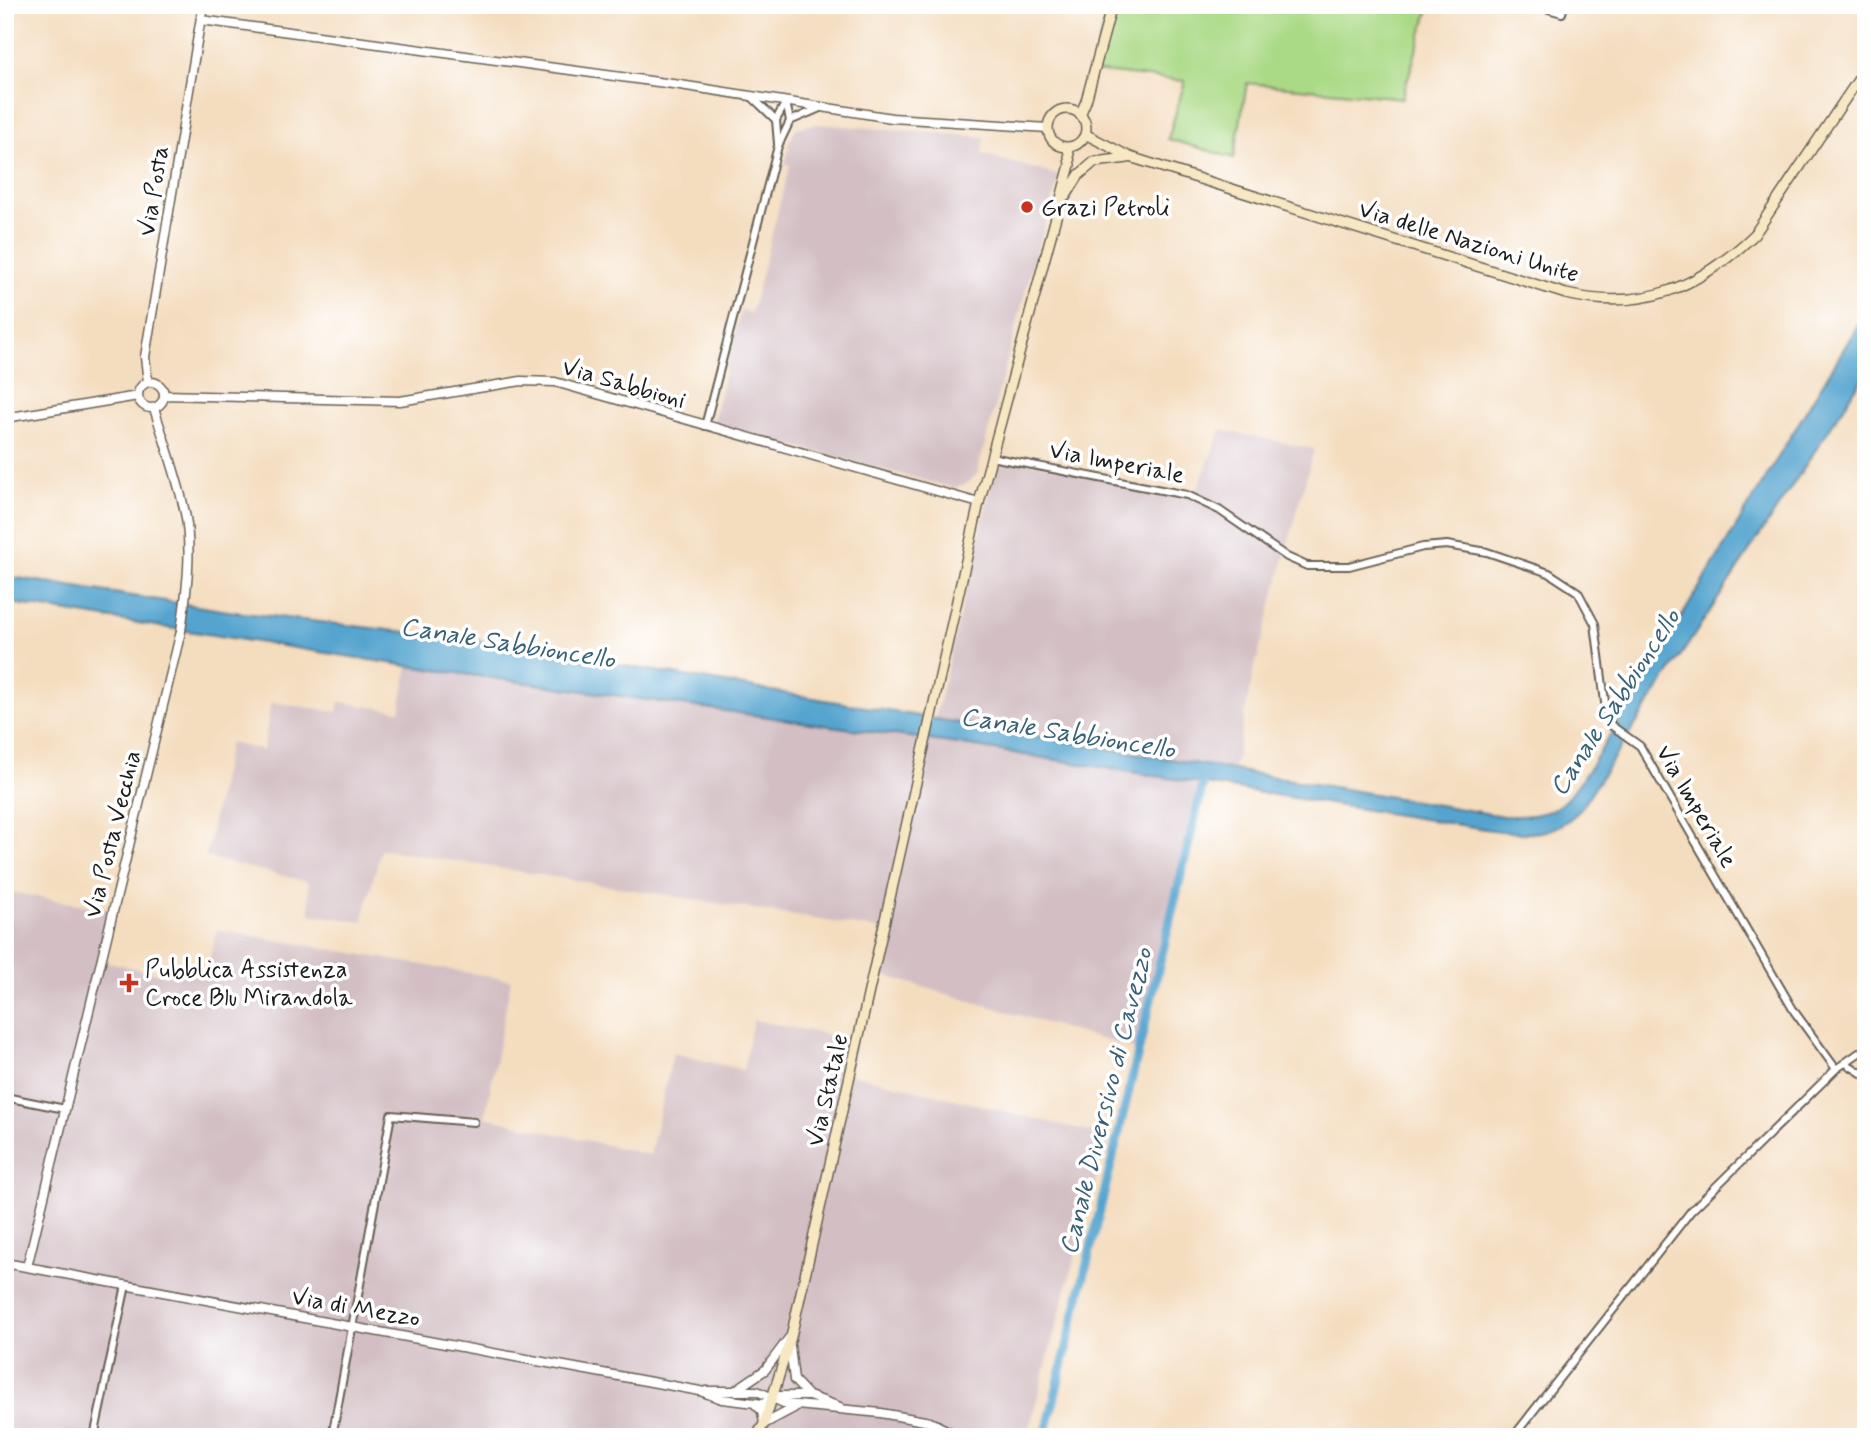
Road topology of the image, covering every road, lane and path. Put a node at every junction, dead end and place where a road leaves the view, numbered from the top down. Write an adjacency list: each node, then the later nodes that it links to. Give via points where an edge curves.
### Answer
1 (203, 5): 5 (street, Via Posta)
2 (1112, 5): 10 (main road)
3 (1535, 5): 4 (street, via 1562,13)
4 (1564, 5)
5 (201, 20): 7 (street); 19 (street, Via Posta, via 145,357)
6 (1866, 68): 17 (main road, Via delle Nazioni Unite, via 1754,235 1698,280 1628,300 1566,294)
7 (750, 96): 8 (street); 11 (street)
8 (786, 102): 9 (street); 11 (street); 12 (street)
9 (821, 107): 12 (street); 13 (street, via 892,118)
10 (1080, 115): 13 (main road, via 1072,110 1057,112); 14 (main road)
11 (776, 120): 15 (street)
12 (790, 121): 15 (street)
13 (1048, 128): 16 (main road, via 1054,142)
14 (1085, 134): 16 (main road, via 1079,143); 17 (main road, Via delle Nazioni Unite)
15 (778, 146): 24 (street)
16 (1068, 147): 18 (main road, via 1070,165)
17 (1130, 157): 18 (main road, Via delle Nazioni Unite, via 1088,165 1073,182)
18 (1056, 216): 25 (main road, Via Statale)
19 (148, 382): 20 (street, via 157,383); 21 (street, via 140,387)
20 (164, 395): 22 (street, via 162,404); 24 (street, Via Sabbioni, via 400,401 544,381)
21 (138, 396): 22 (street, via 141,405); 23 (street)
22 (154, 408): 32 (street, Via Posta Vecchia, via 186,518 186,599)
23 (5, 418)
24 (705, 426): 26 (street, Via Sabbioni)
25 (991, 457): 26 (main road, Via Statale); 29 (street, Via Imperiale, via 1187,495 1307,566 1349,566 1447,545 1487,552 1549,573 1578,592 1595,624 1605,710 1612,726 1634,738 1794,1011)
26 (979, 503): 38 (main road, Via Statale)
27 (1866, 1048): 28 (street)
28 (1847, 1064): 29 (street); 30 (street)
29 (1836, 1069): 53 (street, via 1691,1211)
30 (1866, 1076)
31 (5, 1097): 32 (street)
32 (65, 1109): 35 (street, Via Posta Vecchia)
33 (474, 1122): 37 (street, via 391,1115)
34 (5, 1263): 35 (street, Via di Mezzo)
35 (27, 1267): 36 (street, Via di Mezzo)
36 (125, 1285): 37 (street, Via di Mezzo); 48 (street)
37 (353, 1326): 40 (street, Via di Mezzo); 49 (street)
38 (791, 1337): 39 (street, via 765,1370); 41 (main road, Via Statale); 42 (street, via 790,1367 794,1380)
39 (737, 1389): 40 (street); 41 (street)
40 (700, 1391): 43 (street)
41 (771, 1396): 42 (street); 43 (street, via 764,1404); 44 (street); 46 (main road, Via Statale)
42 (809, 1396): 45 (street)
43 (755, 1405): 46 (street, via 762,1411)
44 (803, 1407): 45 (street); 46 (street, via 787,1410)
45 (848, 1410): 47 (street)
46 (764, 1424): 50 (main road, Via Statale)
47 (937, 1424): 51 (street); 52 (street)
48 (94, 1437)
49 (332, 1437)
50 (756, 1437)
51 (933, 1437)
52 (961, 1437)
53 (1513, 1437)

